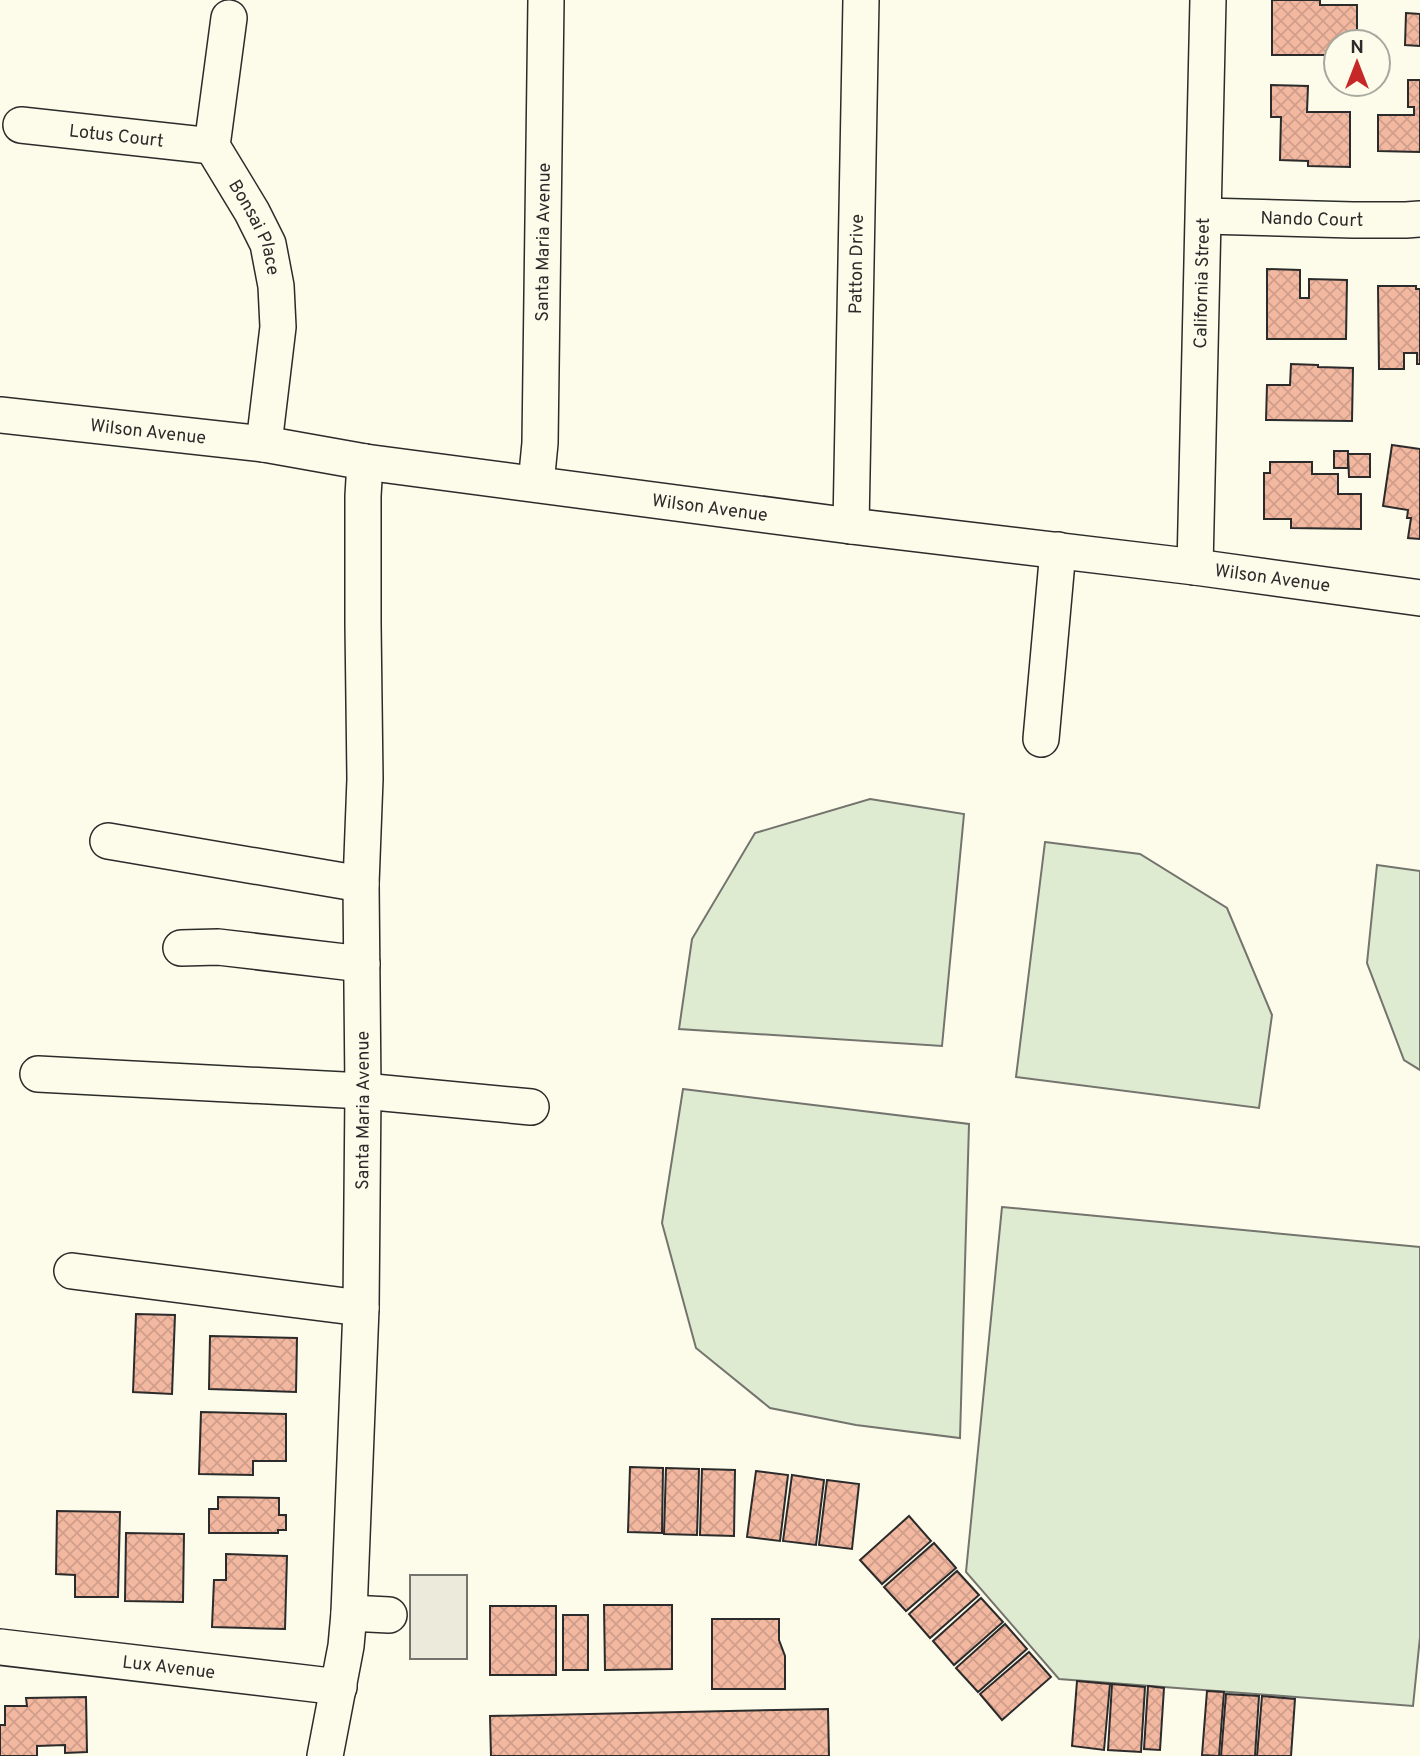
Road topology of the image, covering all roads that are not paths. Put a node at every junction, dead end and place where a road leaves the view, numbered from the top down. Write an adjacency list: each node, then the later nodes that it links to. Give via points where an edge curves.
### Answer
1 (546, 0): 12 (street, Santa Maria Avenue)
2 (861, 0): 13 (street, Patton Drive)
3 (1208, 0): 7 (street, California Street)
4 (229, 19): 6 (street)
5 (21, 125): 6 (street, Lotus Court)
6 (212, 146): 10 (street, Bonsai Place, via 268,244 276,286 278,327)
7 (1204, 216): 8 (street, Nando Court); 15 (street, California Street)
8 (1420, 219)
9 (0, 415): 10 (street, Wilson Avenue)
10 (264, 444): 11 (street, Wilson Avenue)
11 (365, 462): 12 (street, Wilson Avenue); 19 (street, Santa Maria Avenue)
12 (536, 484): 13 (street, Wilson Avenue)
13 (851, 526): 14 (street, Wilson Avenue)
14 (1058, 550): 15 (street, Wilson Avenue); 17 (street)
15 (1195, 567): 16 (street, Wilson Avenue)
16 (1420, 598)
17 (1041, 738)
18 (108, 841): 19 (street)
19 (361, 884): 21 (street, Santa Maria Avenue)
20 (181, 948): 21 (street, via 218,947)
21 (362, 964): 23 (street, Santa Maria Avenue)
22 (38, 1074): 23 (street)
23 (363, 1091): 24 (street); 26 (street, Santa Maria Avenue)
24 (531, 1107)
25 (72, 1271): 26 (street)
26 (361, 1308): 27 (street, Santa Maria Avenue)
27 (349, 1613): 28 (street); 30 (street, Santa Maria Avenue)
28 (389, 1615)
29 (0, 1647): 30 (street, Lux Avenue)
30 (339, 1687): 31 (street, Santa Maria Avenue)
31 (325, 1756)

